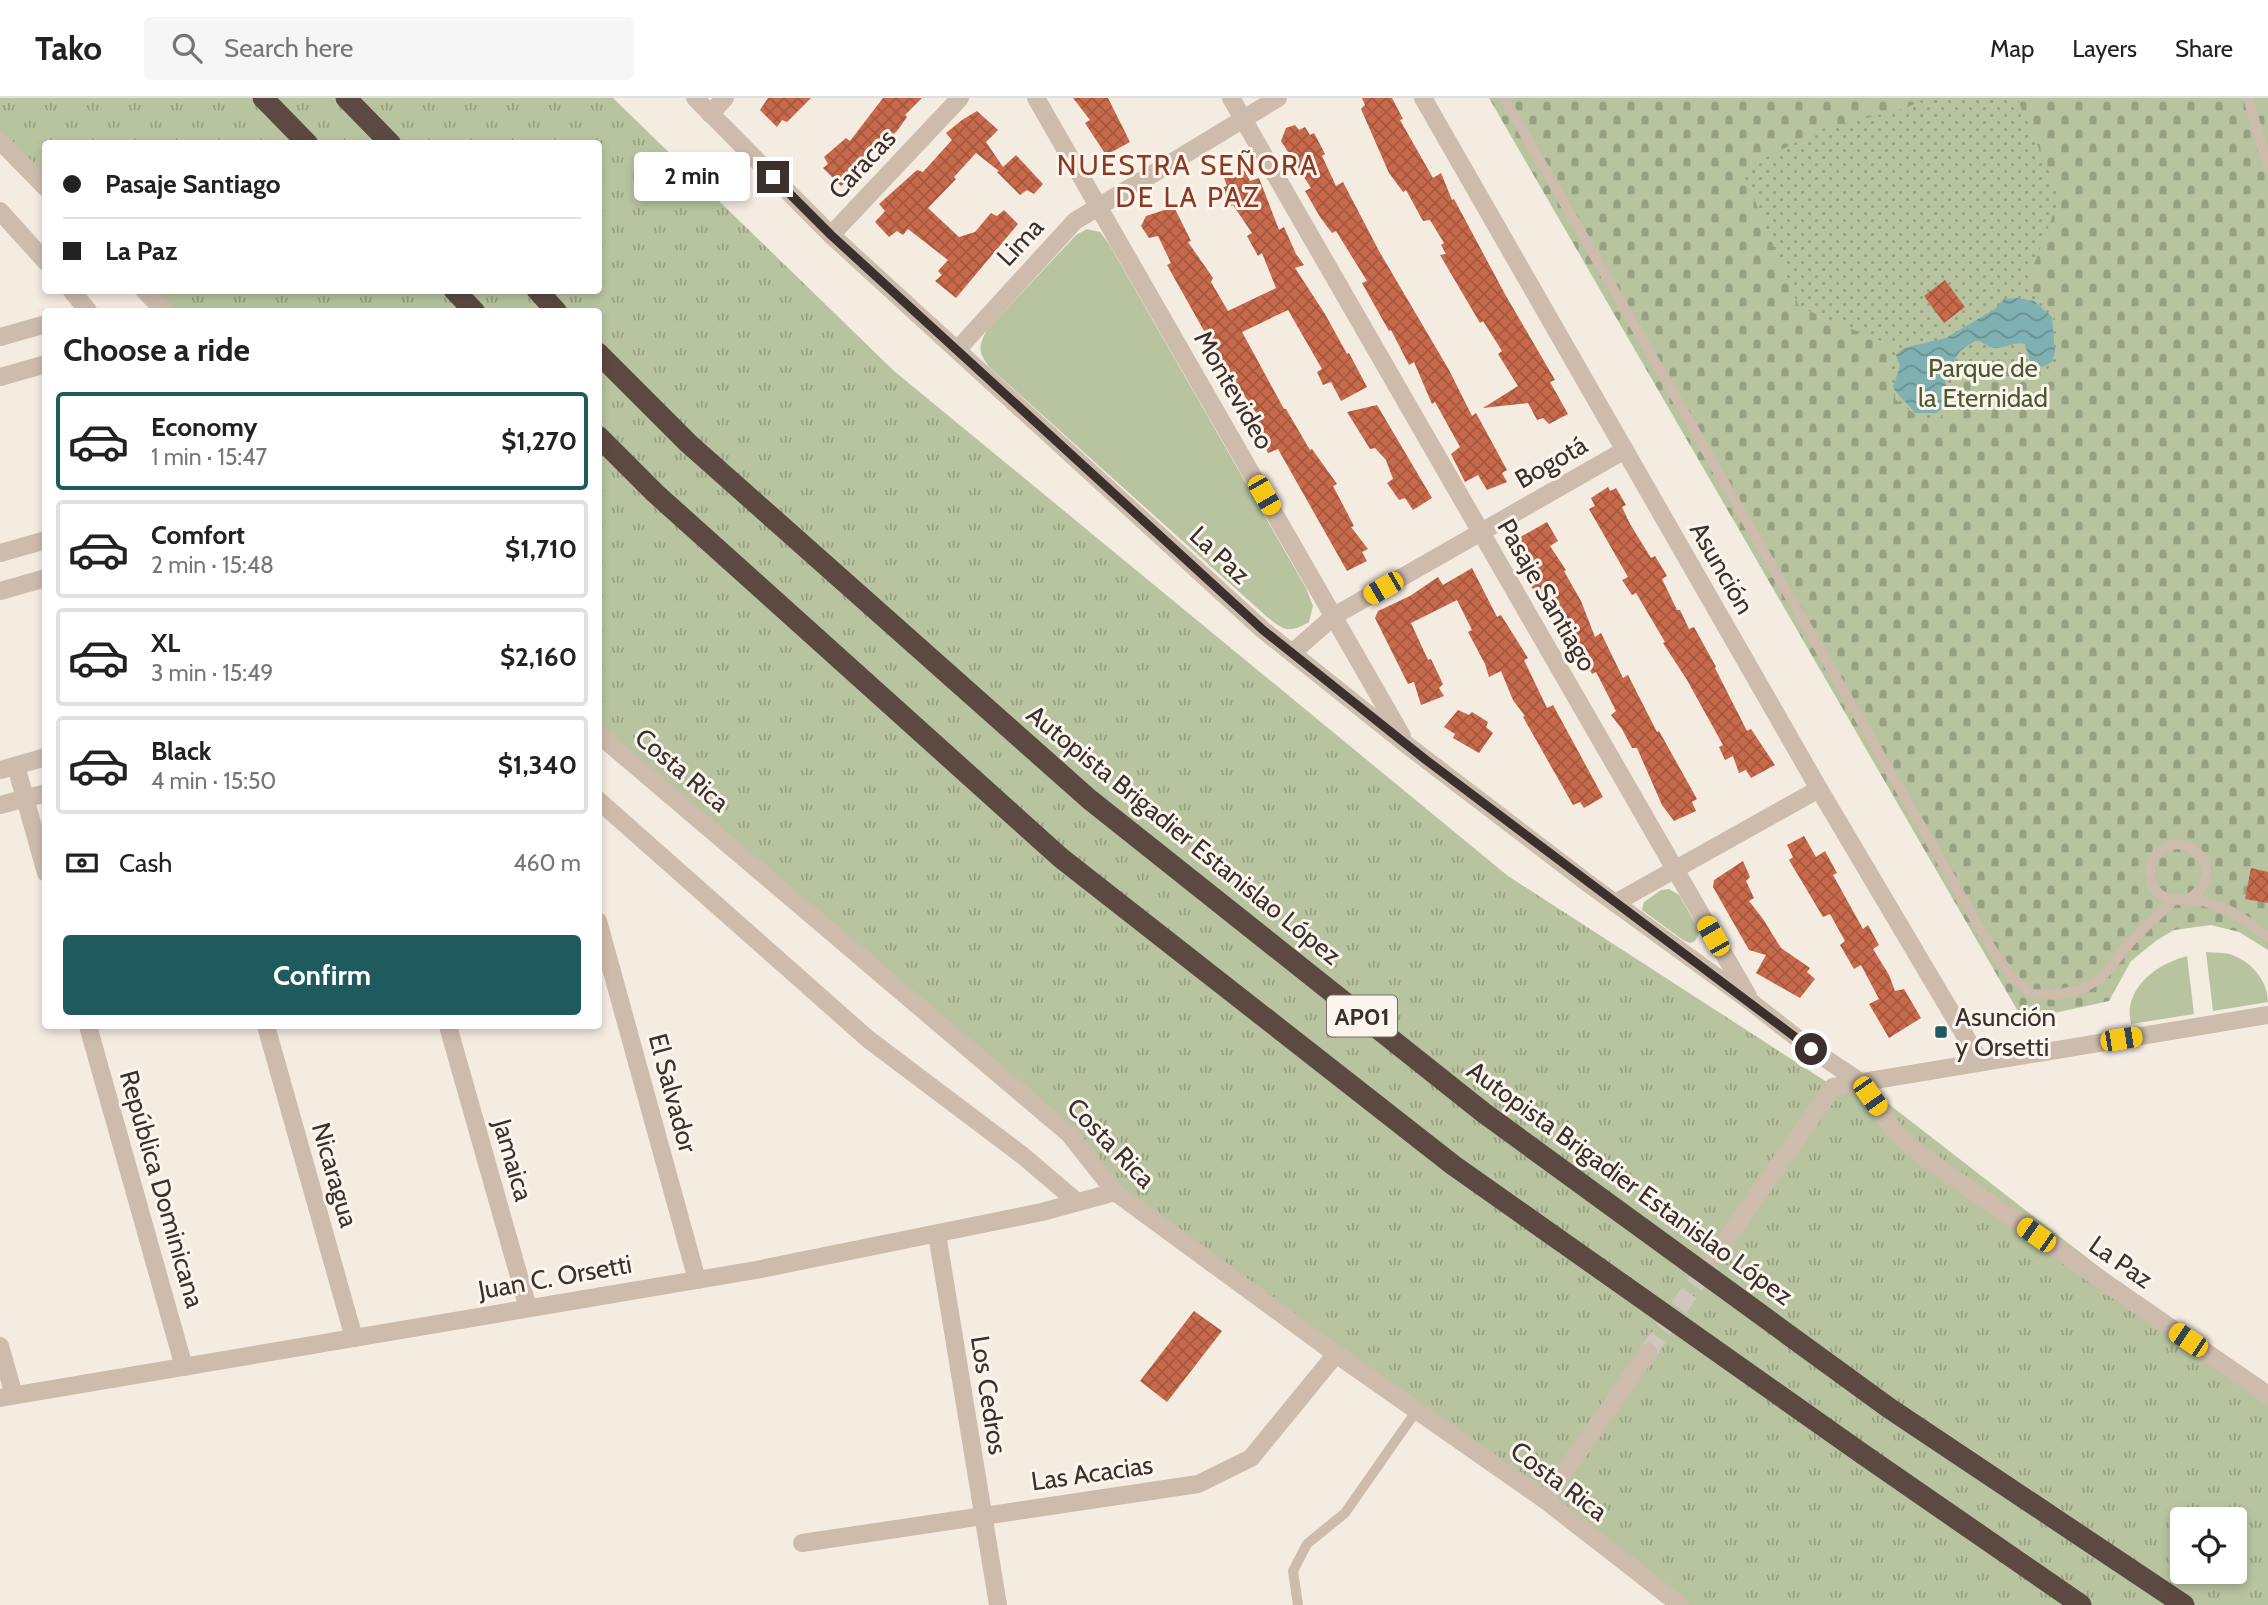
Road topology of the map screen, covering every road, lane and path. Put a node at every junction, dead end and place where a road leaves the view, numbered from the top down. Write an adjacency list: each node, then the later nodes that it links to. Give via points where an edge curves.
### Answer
1 (263, 98): 14 (highway)
2 (346, 98): 15 (highway)
3 (695, 98): 12 (street, La Paz)
4 (725, 98): 12 (street)
5 (960, 98): 21 (street, Caracas)
6 (1036, 98): 19 (street, Montevideo)
7 (1231, 98): 13 (street, Pasaje Santiago)
8 (1278, 98): 13 (street, Lima)
9 (1423, 98): 38 (street, Asunción)
10 (1504, 98): 58 (lane, via 1991,948 2012,977 2031,994 2080,990 2101,978)
11 (2248, 98): 17 (lane)
12 (710, 114): 21 (street, La Paz)
13 (1243, 118): 19 (street, Lima); 39 (street, Pasaje Santiago)
14 (304, 140)
15 (387, 140)
16 (0, 141): 18 (street)
17 (2268, 168)
18 (42, 184)
19 (1098, 206): 33 (street, Lima, via 1075,221); 44 (street, Montevideo)
20 (0, 211): 22 (street)
21 (831, 235): 33 (street, La Paz)
22 (42, 258)
23 (74, 294): 27 (street)
24 (148, 294): 28 (street)
25 (458, 294): 29 (highway)
26 (541, 294): 30 (highway)
27 (86, 308)
28 (161, 308)
29 (471, 308)
30 (553, 308)
31 (42, 325): 32 (street)
32 (0, 337)
33 (957, 350): 45 (street, La Paz)
34 (602, 357): 91 (highway, Autopista Brigadier Estanislao López / AP01, via 688,443 1089,799 1473,1105 1889,1408)
35 (42, 365): 36 (street)
36 (0, 377)
37 (602, 440): 90 (highway, AP01, via 665,503 1072,866 1452,1165)
38 (1625, 450): 39 (street, Bogotá); 50 (street, Asunción)
39 (1480, 533): 44 (street, Bogotá); 56 (street, Pasaje Santiago)
40 (42, 541): 41 (street)
41 (0, 553)
42 (42, 579): 43 (street)
43 (0, 591)
44 (1334, 616): 45 (street, Bogotá); 47 (street, Montevideo)
45 (1292, 653): 47 (street, La Paz)
46 (602, 737): 69 (street, Costa Rica, via 1069,1134)
47 (1407, 745): 59 (street, La Paz)
48 (42, 758): 49 (street)
49 (8, 768): 52 (street)
50 (1819, 789): 56 (street); 67 (street, Asunción)
51 (42, 794): 52 (street)
52 (24, 798): 54 (street); 55 (street)
53 (602, 804): 70 (street, via 868,1039)
54 (0, 805)
55 (42, 859)
56 (1675, 869): 59 (street); 62 (street, Pasaje Santiago)
57 (2187, 900): 58 (lane); 58 (lane, via 2199,893 2207,868 2190,846 2177,844 2154,857 2150,870 2160,895); 61 (lane, via 2230,911)
58 (2173, 901)
59 (1615, 903): 62 (street, La Paz)
60 (602, 936): 73 (street, El Salvador)
61 (2268, 937)
62 (1751, 1002): 68 (street, Pasaje Santiago)
63 (2268, 1015): 67 (street)
64 (89, 1029): 79 (street, República Dominicana)
65 (267, 1029): 75 (street, Nicaragua)
66 (449, 1029): 74 (street, Jamaica)
67 (1980, 1061): 68 (street)
68 (1859, 1081): 72 (street, via 1833,1087); 80 (street, La Paz, via 1896,1133 1925,1157)
69 (1115, 1192): 70 (street, Juan C. Orsetti); 78 (street, Costa Rica)
70 (1076, 1201): 71 (street, Juan C. Orsetti)
71 (937, 1234): 73 (street, Juan C. Orsetti); 84 (street, Los Cedros)
72 (1714, 1257)
73 (697, 1280): 74 (street, Juan C. Orsetti)
74 (528, 1308): 75 (street, Juan C. Orsetti)
75 (354, 1338): 79 (street, Juan C. Orsetti)
76 (0, 1346): 81 (street)
77 (1648, 1352): 83 (street)
78 (1336, 1354): 82 (street, Costa Rica); 84 (street, Las Acacias, via 1251,1458 1198,1484)
79 (184, 1367): 81 (street, Juan C. Orsetti)
80 (2268, 1395)
81 (7, 1397)
82 (1417, 1410): 83 (street, Costa Rica); 88 (lane, via 1345,1513 1307,1544 1293,1571)
83 (1545, 1500): 86 (street, Costa Rica)
84 (982, 1516): 85 (street, Las Acacias); 87 (street, Los Cedros)
85 (802, 1543)
86 (1659, 1599): 89 (street, Costa Rica)
87 (998, 1605)
88 (1298, 1605)
89 (1680, 1605)
90 (2081, 1605)
91 (2184, 1605)

